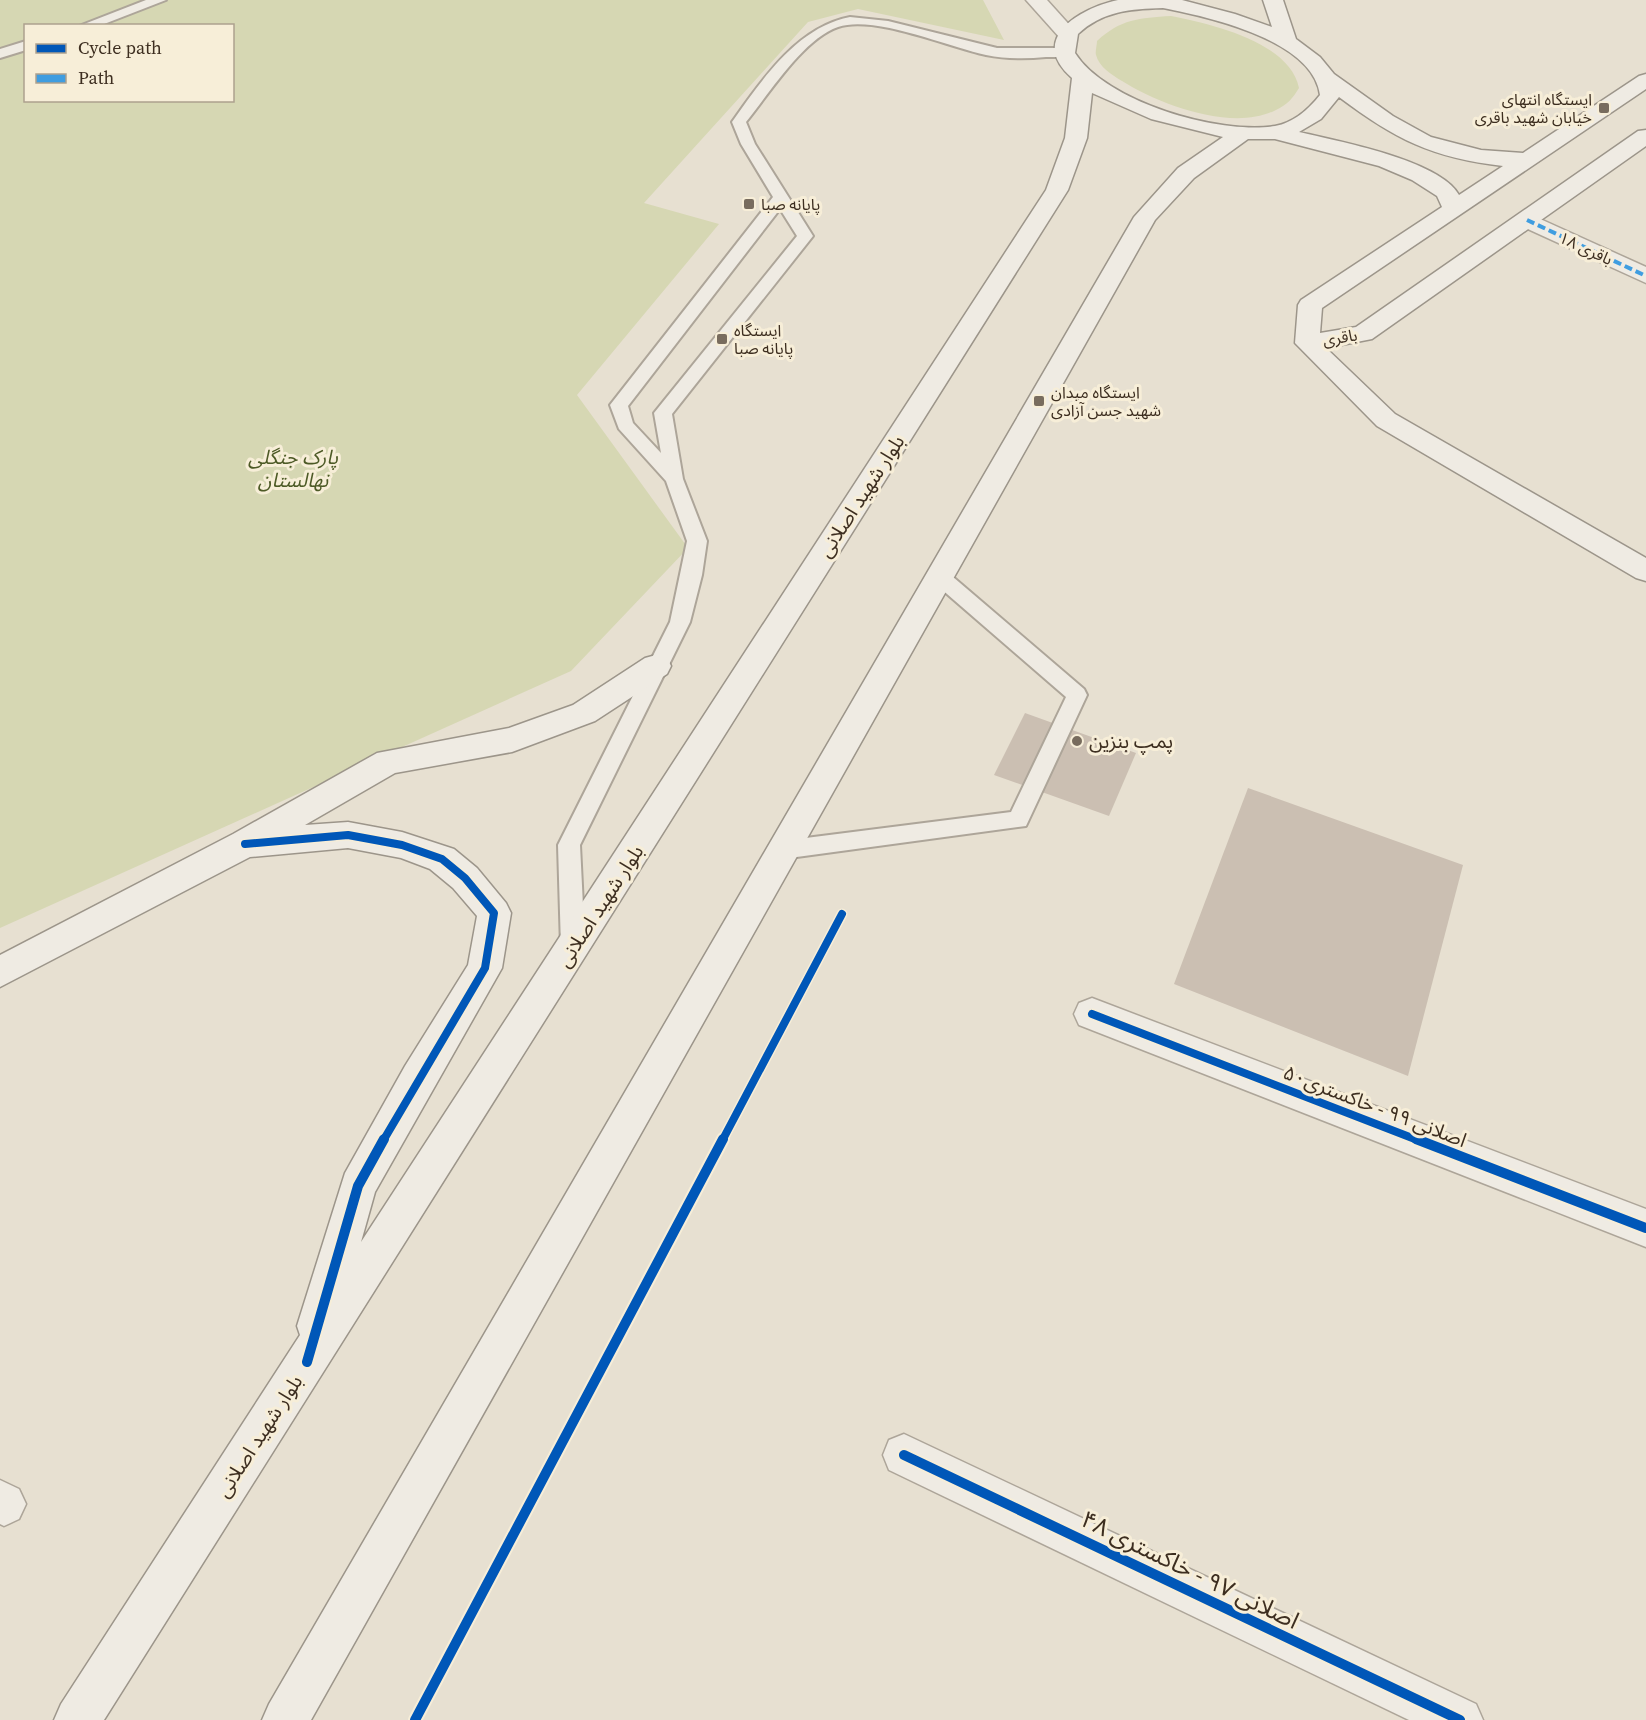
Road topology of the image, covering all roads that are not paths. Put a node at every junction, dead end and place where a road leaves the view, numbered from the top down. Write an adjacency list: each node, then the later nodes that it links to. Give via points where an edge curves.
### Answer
1 (159, 0): 6 (lane)
2 (1036, 0): 7 (main road)
3 (1273, 0): 8 (main road)
4 (1136, 1): 5 (main road); 7 (main road, via 1088,15)
5 (1164, 1): 8 (main road, via 1251,25)
6 (91, 24)
7 (1066, 43): 11 (main road); 18 (lane, via 1022,55 988,52 865,20 835,24 795,54 739,123)
8 (1287, 44): 12 (main road)
9 (24, 46): 10 (lane)
10 (0, 54)
11 (1083, 76): 15 (main road, via 1118,98 1166,118); 29 (main road, بلوار شهید اصلانی, via 1076,138 1057,190)
12 (1327, 78): 14 (main road, via 1330,95 1318,113 1299,125); 17 (main road, via 1385,121 1423,142 1481,158)
13 (1646, 80): 17 (main road, باقری)
14 (1275, 132): 15 (main road); 19 (main road, via 1387,161 1420,175 1446,192)
15 (1240, 134): 25 (main road, via 1186,173 1145,217)
16 (1646, 136): 20 (main road, باقری)
17 (1529, 158): 19 (main road, باقری)
18 (782, 196): 23 (lane, via 805,236 663,413); 23 (lane, via 620,405 625,425)
19 (1454, 209): 22 (main road, باقری, via 1310,305)
20 (1527, 220): 21 (main road, باقری ۱۸); 22 (main road, باقری, via 1364,334)
21 (1646, 276)
22 (1307, 342): 24 (main road, via 1386,420)
23 (674, 479): 26 (lane, via 696,541 680,622)
24 (1646, 572)
25 (939, 576): 28 (main road); 28 (lane, via 1077,695 1018,820)
26 (657, 666): 27 (main road, via 584,712 512,740 388,762); 29 (lane, via 569,845)
27 (245, 844): 30 (main road); 33 (main road, via 348,835 402,845 442,859 465,878 494,913 485,968 358,1186)
28 (782, 850): 36 (main road)
29 (573, 947): 33 (main road, بلوار شهید اصلانی)
30 (0, 972)
31 (1092, 1014): 32 (main road, اصلانی ۹۹ - خاکستری۵۰)
32 (1646, 1228)
33 (306, 1362): 35 (main road, بلوار شهید اصلانی)
34 (904, 1455): 37 (main road, اصلانی ۹۷ - خاکستری ۴۸)
35 (77, 1720)
36 (285, 1720)
37 (1460, 1720)

